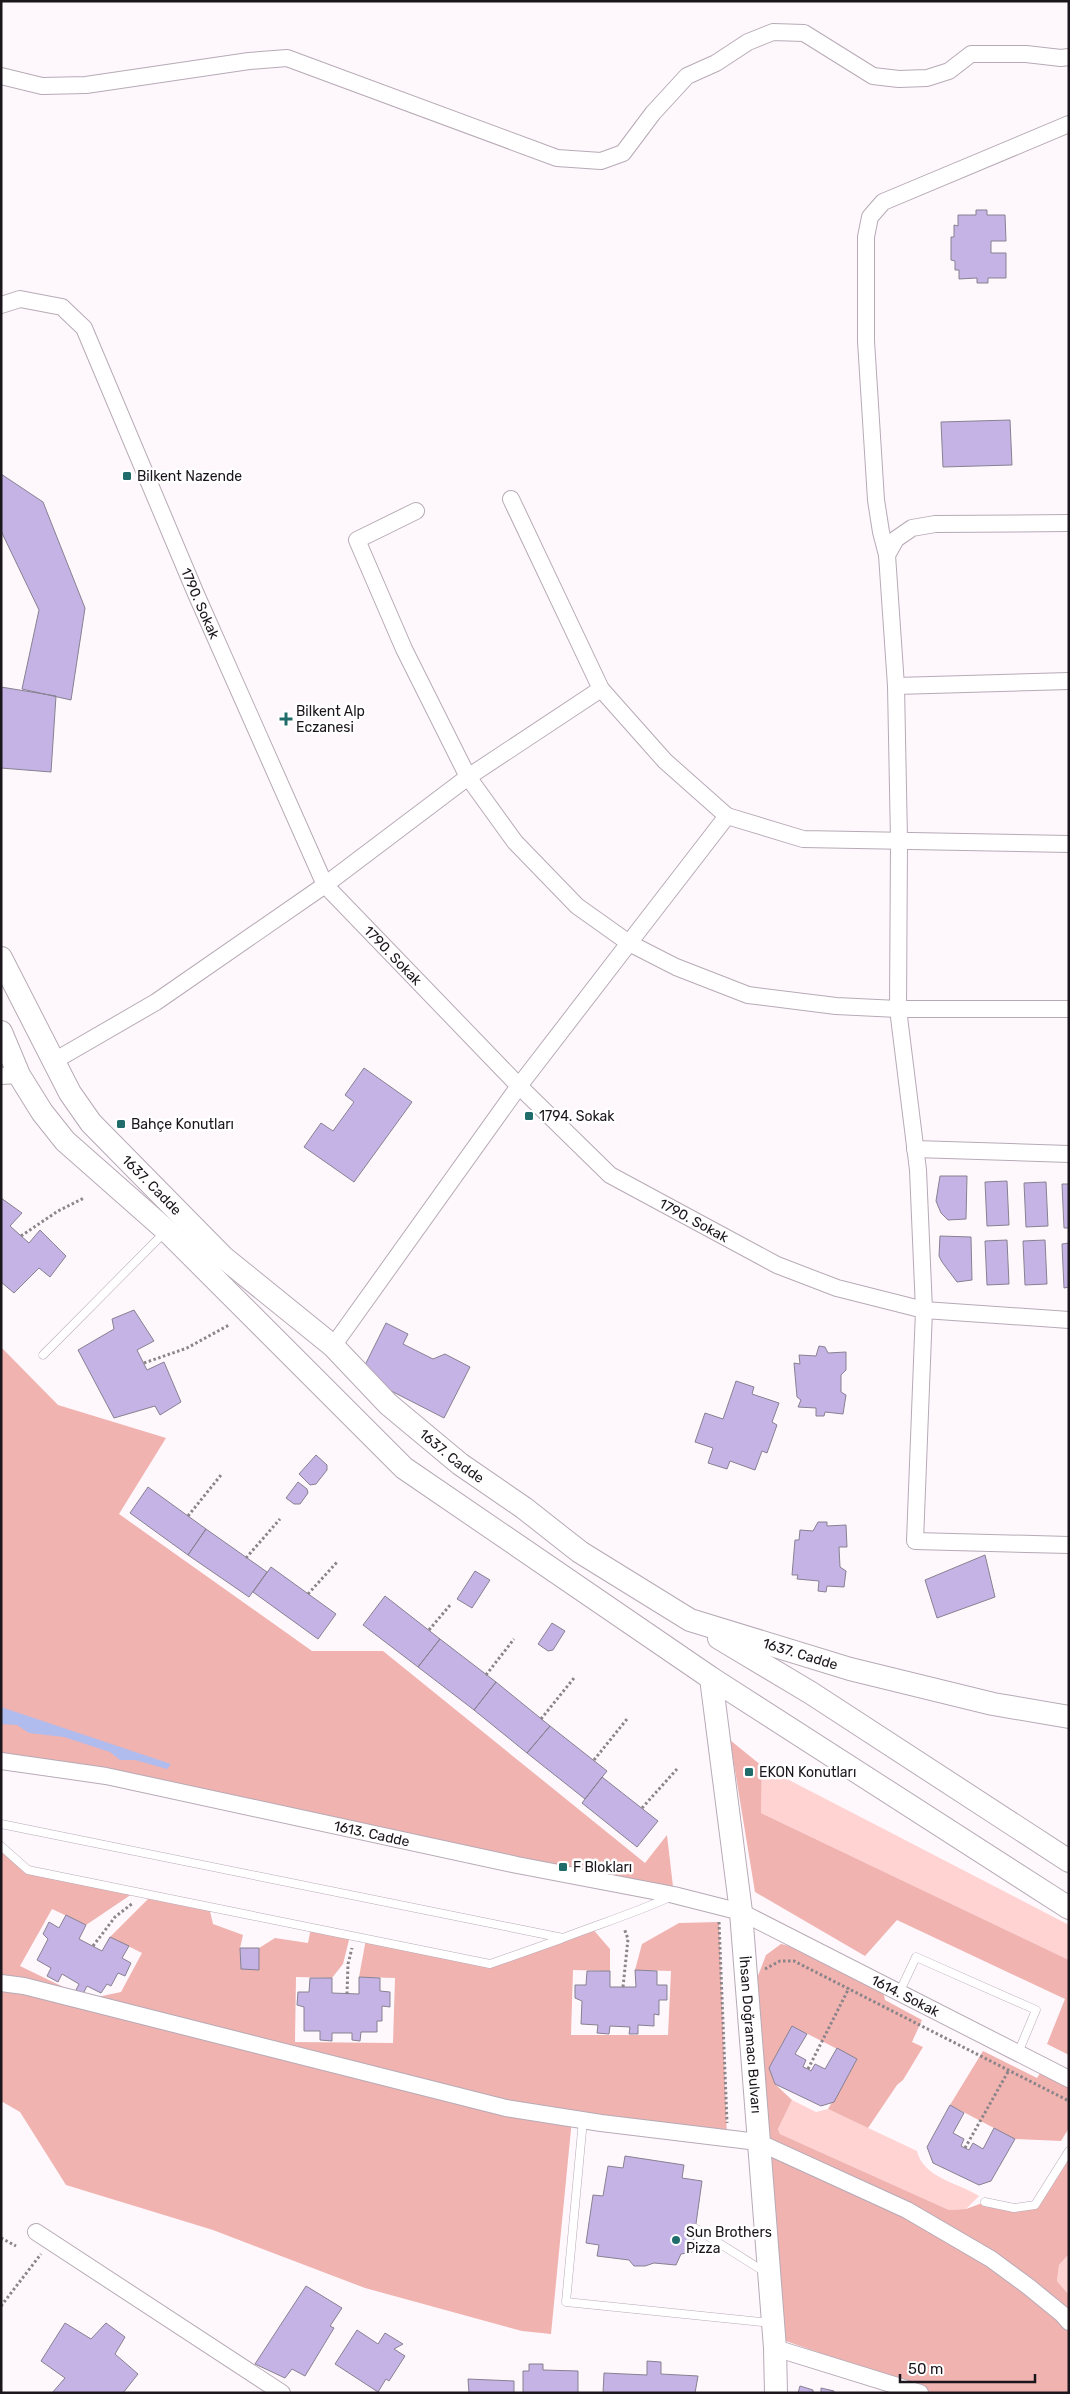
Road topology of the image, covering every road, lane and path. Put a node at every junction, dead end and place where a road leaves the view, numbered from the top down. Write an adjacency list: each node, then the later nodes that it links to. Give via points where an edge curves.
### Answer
1 (1069, 57): 2 (street, via 971,54 949,71 928,78 872,76 804,32 774,32 748,42 716,63 687,76 623,153 601,161 557,158 287,58 86,85 42,86)
2 (1, 76)
3 (1069, 124): 8 (street, via 884,202 870,216 866,237 866,341 876,500)
4 (1, 305): 16 (street, 1790. Sokak, via 20,299 62,307 84,328 196,594)
5 (511, 500): 11 (street)
6 (416, 511): 12 (street, via 357,540 404,649)
7 (1069, 523): 8 (street, via 935,524 912,528 896,539)
8 (887, 555): 10 (street)
9 (1069, 681): 10 (street)
10 (896, 686): 14 (street)
11 (601, 689): 12 (street); 13 (street, via 665,762)
12 (468, 777): 16 (street); 17 (street, via 515,842 549,878 577,906)
13 (727, 816): 14 (street, via 803,838); 17 (street)
14 (899, 840): 15 (street); 19 (street)
15 (1069, 844)
16 (325, 885): 22 (street, via 156,1002); 24 (street, 1790. Sokak)
17 (629, 943): 19 (street, via 676,967 748,995 836,1006); 24 (street)
18 (1, 958): 22 (street, 1637. Cadde)
19 (898, 1009): 20 (street); 25 (street)
20 (1069, 1009)
21 (1, 1032): 23 (street, 1637. Cadde)
22 (54, 1061): 23 (street); 33 (street, 1637. Cadde, via 70,1093 91,1123 223,1257)
23 (10, 1076): 28 (street, 1637. Cadde, via 64,1141)
24 (518, 1086): 30 (street, 1790. Sokak, via 610,1175 668,1208 777,1265 837,1288); 33 (street)
25 (915, 1149): 26 (street); 30 (street)
26 (1069, 1154)
27 (84, 1198): 29 (path)
28 (167, 1231): 34 (lane); 49 (street, 1637. Cadde, via 404,1468)
29 (21, 1236)
30 (924, 1310): 31 (street, 1790. Sokak); 39 (street, via 915,1541)
31 (1069, 1320)
32 (229, 1324): 35 (path, via 187,1348)
33 (333, 1346): 44 (street, 1637. Cadde, via 388,1404 460,1464 580,1552)
34 (44, 1355)
35 (144, 1363)
36 (221, 1475): 37 (path)
37 (188, 1516)
38 (280, 1519): 40 (path)
39 (1069, 1545)
40 (246, 1558)
41 (338, 1561): 42 (path)
42 (308, 1594)
43 (451, 1604): 45 (path)
44 (690, 1620): 50 (street, 1637. Cadde, via 850,1669 993,1704); 59 (street)
45 (429, 1630)
46 (514, 1638): 47 (path)
47 (486, 1675)
48 (574, 1678): 51 (path)
49 (711, 1678): 62 (street, 1637. Cadde); 63 (street, İhsan Doğramacı Bulvarı)
50 (1069, 1717)
51 (541, 1719)
52 (627, 1719): 53 (path)
53 (594, 1760)
54 (1, 1761): 61 (street, 1613. Cadde, via 106,1776 517,1865)
55 (677, 1769): 56 (path)
56 (642, 1808)
57 (1, 1824): 67 (lane)
58 (1, 1846): 60 (lane, via 28,1870)
59 (1069, 1861)
60 (146, 1894): 66 (lane); 68 (path, via 114,1917)
61 (674, 1895): 63 (street, 1613. Cadde); 64 (lane, via 634,1913)
62 (1069, 1908)
63 (741, 1912): 73 (street, 1614. Sokak); 82 (street, İhsan Doğramacı Bulvarı)
64 (619, 1916): 67 (lane); 71 (path, via 628,1939)
65 (718, 1922): 81 (path)
66 (355, 1937): 67 (lane, via 490,1964); 74 (path, via 348,1964)
67 (562, 1938)
68 (93, 1946)
69 (762, 1973): 72 (path, via 780,1961 794,1961)
70 (1, 1983): 80 (street, via 24,1986 506,2108)
71 (623, 1987)
72 (849, 1988): 76 (path); 77 (path)
73 (899, 1993): 75 (lane, via 916,1957 1036,2010); 78 (street, 1614. Sokak)
74 (347, 1994)
75 (1018, 2054)
76 (808, 2069)
77 (1009, 2070): 79 (path); 83 (path)
78 (1069, 2080)
79 (1069, 2101)
80 (583, 2120): 81 (street); 94 (lane, via 566,2302)
81 (728, 2138): 82 (street)
82 (758, 2142): 91 (street, İhsan Doğramacı Bulvarı); 93 (street, via 907,2210 991,2259)
83 (965, 2148)
84 (1069, 2151): 85 (lane, via 1035,2205 1014,2208)
85 (985, 2202)
86 (695, 2228): 91 (lane)
87 (36, 2232): 89 (street)
88 (1, 2238): 90 (path)
89 (50, 2242): 92 (path); 96 (street)
90 (16, 2246)
91 (769, 2274): 94 (street, İhsan Doğramacı Bulvarı)
92 (1, 2306)
93 (1069, 2322)
94 (773, 2323): 95 (street, İhsan Doğramacı Bulvarı)
95 (775, 2348): 97 (street, İhsan Doğramacı Bulvarı); 98 (street)
96 (282, 2393)
97 (776, 2393)
98 (920, 2393)

